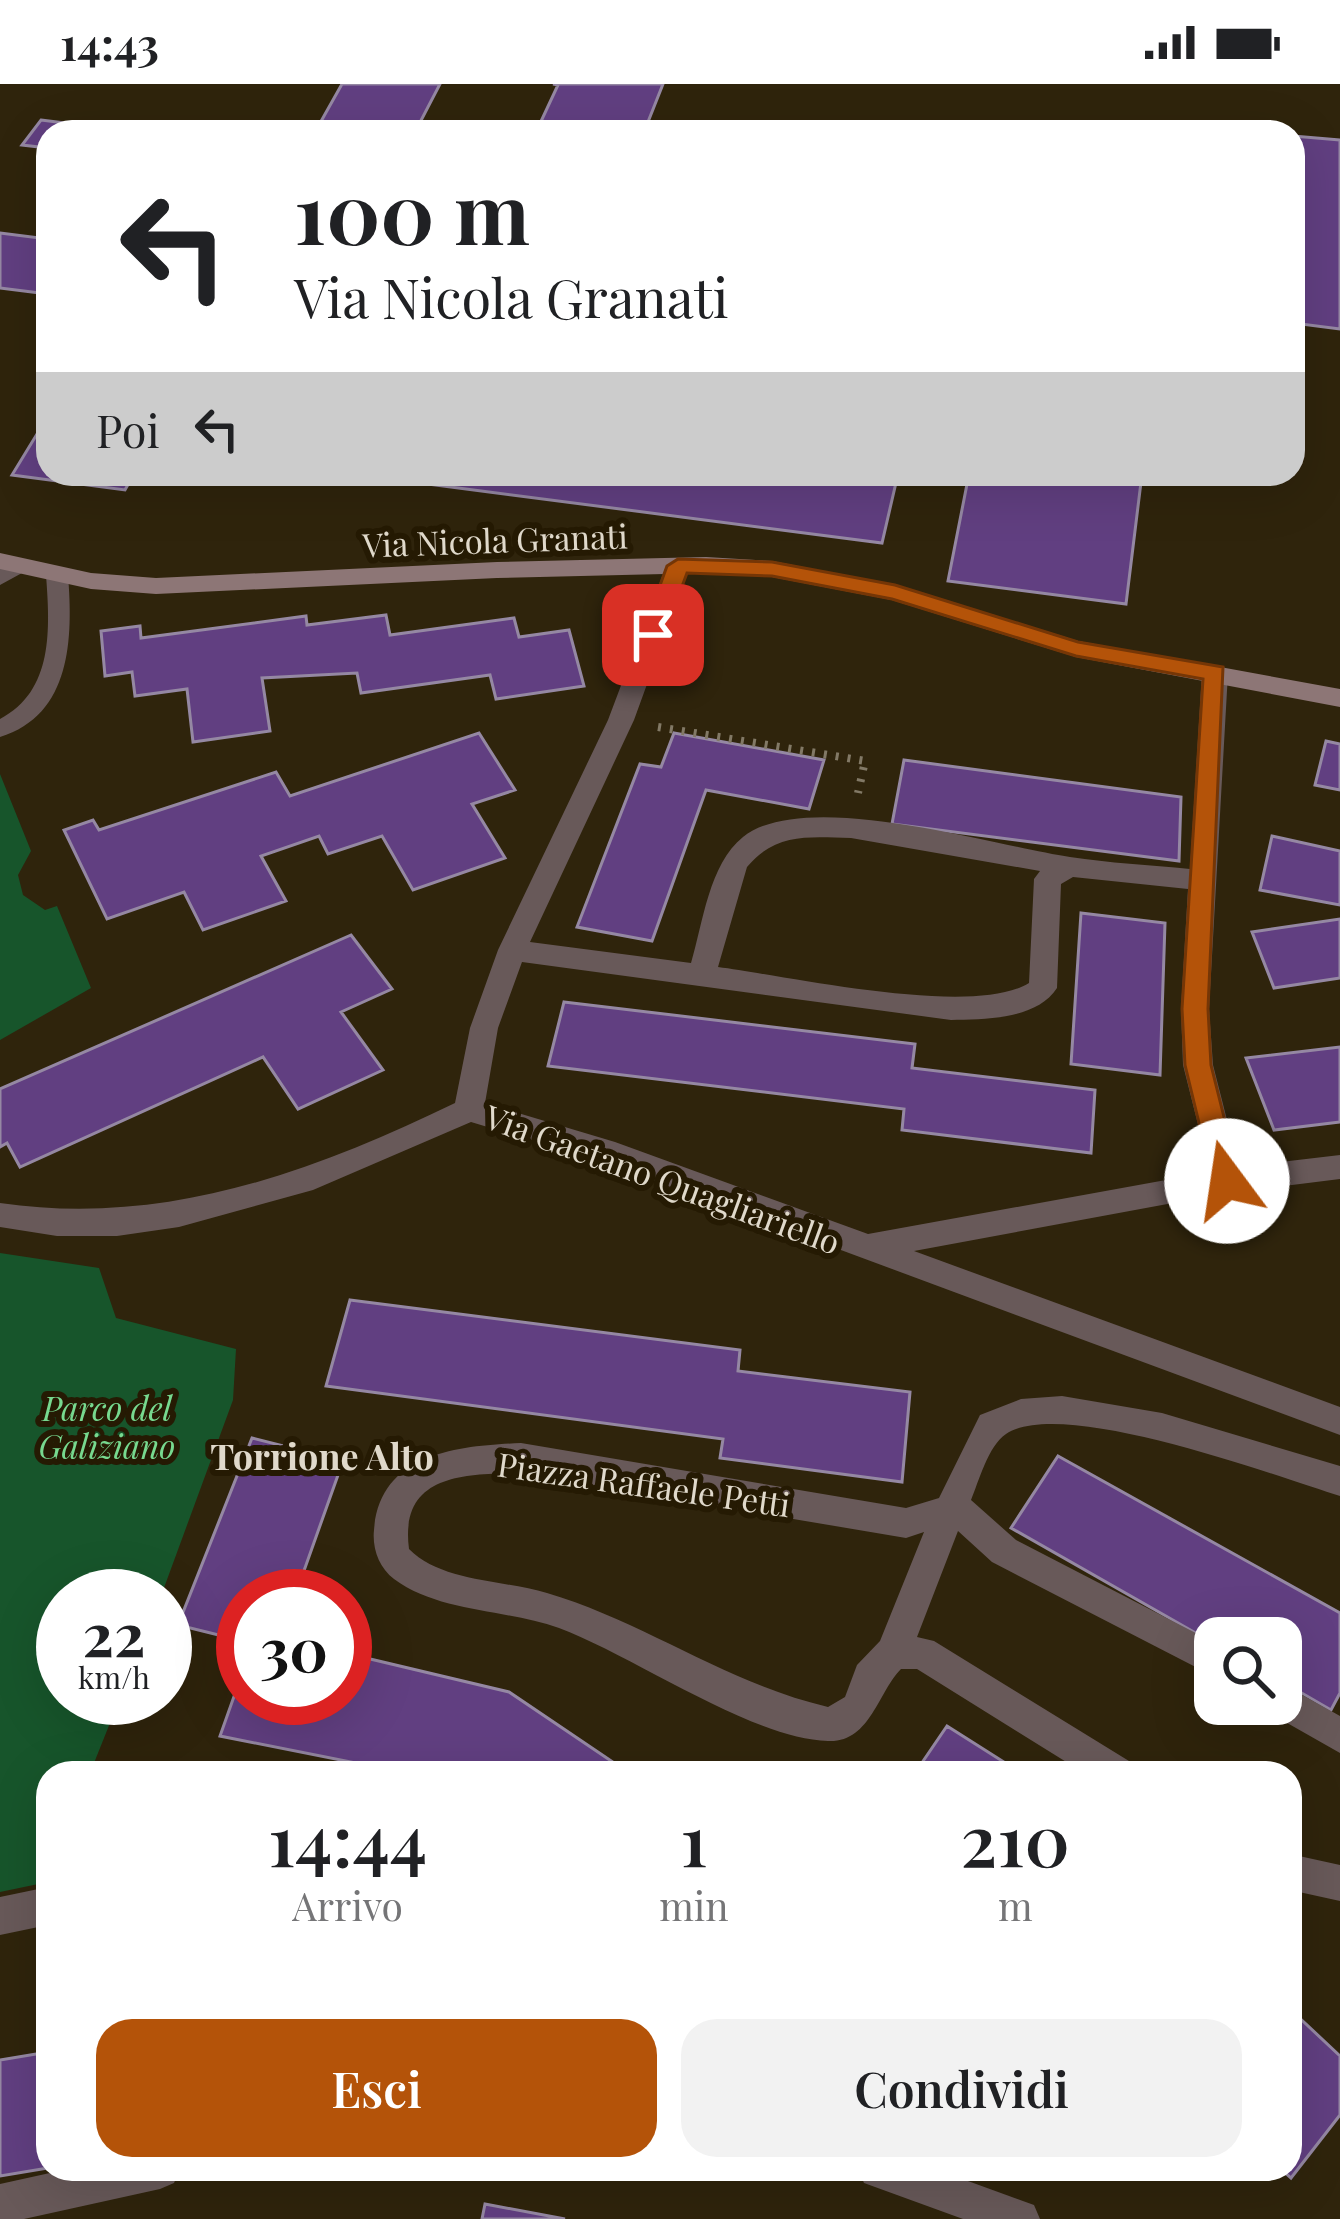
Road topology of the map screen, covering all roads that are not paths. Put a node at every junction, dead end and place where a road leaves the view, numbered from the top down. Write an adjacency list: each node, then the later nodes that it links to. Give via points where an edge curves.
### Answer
1 (678, 566): 3 (street, Via Nicola Granati, via 156,586); 4 (street, Via Nicola Granati, via 844,581 1054,644); 9 (street, Via Gaetano Quagliariello, via 621,720)
2 (7, 569): 3 (street, Via Nicola Granati)
3 (57, 575): 6 (lane, via 58,643 42,703)
4 (1215, 673): 5 (street, Via Nicola Granati); 8 (street)
5 (1340, 698)
6 (0, 729)
7 (1069, 867): 8 (street); 10 (street, via 782,829 741,853); 10 (street, via 1048,879 1043,988 1015,1004 951,1009)
8 (1199, 880): 13 (street, via 1198,1065)
9 (512, 950): 10 (street); 11 (street, Via Gaetano Quagliariello, via 484,1028)
10 (700, 977)
11 (469, 1110): 14 (street, via 276,1192 186,1213 99,1223); 15 (street, Via Gaetano Quagliariello, via 604,1150)
12 (1340, 1167): 13 (street)
13 (1227, 1181): 15 (street)
14 (0, 1215)
15 (860, 1248): 16 (street, Via Gaetano Quagliariello)
16 (1340, 1421)
17 (1340, 1481): 18 (street, Piazza Raffaele Petti, via 1101,1412 1017,1412 990,1426 972,1454)
18 (956, 1508): 19 (street, via 1004,1551); 20 (street, Piazza Raffaele Petti); 20 (street, Piazza Raffaele Petti, via 906,1523 521,1458 434,1466 404,1487 393,1514 389,1546 401,1566 452,1589 603,1627 784,1717 832,1725 859,1708 869,1677)
19 (1194, 1650)
20 (892, 1652): 23 (street, via 922,1653)
21 (1302, 1713): 22 (street)
22 (1340, 1736)
23 (1097, 1761)
24 (1302, 1875): 25 (street)
25 (1340, 1883)
26 (36, 1908): 27 (street)
27 (0, 1916)
28 (105, 2181): 30 (street)
29 (912, 2181): 31 (street)
30 (0, 2204)
31 (1020, 2219)

